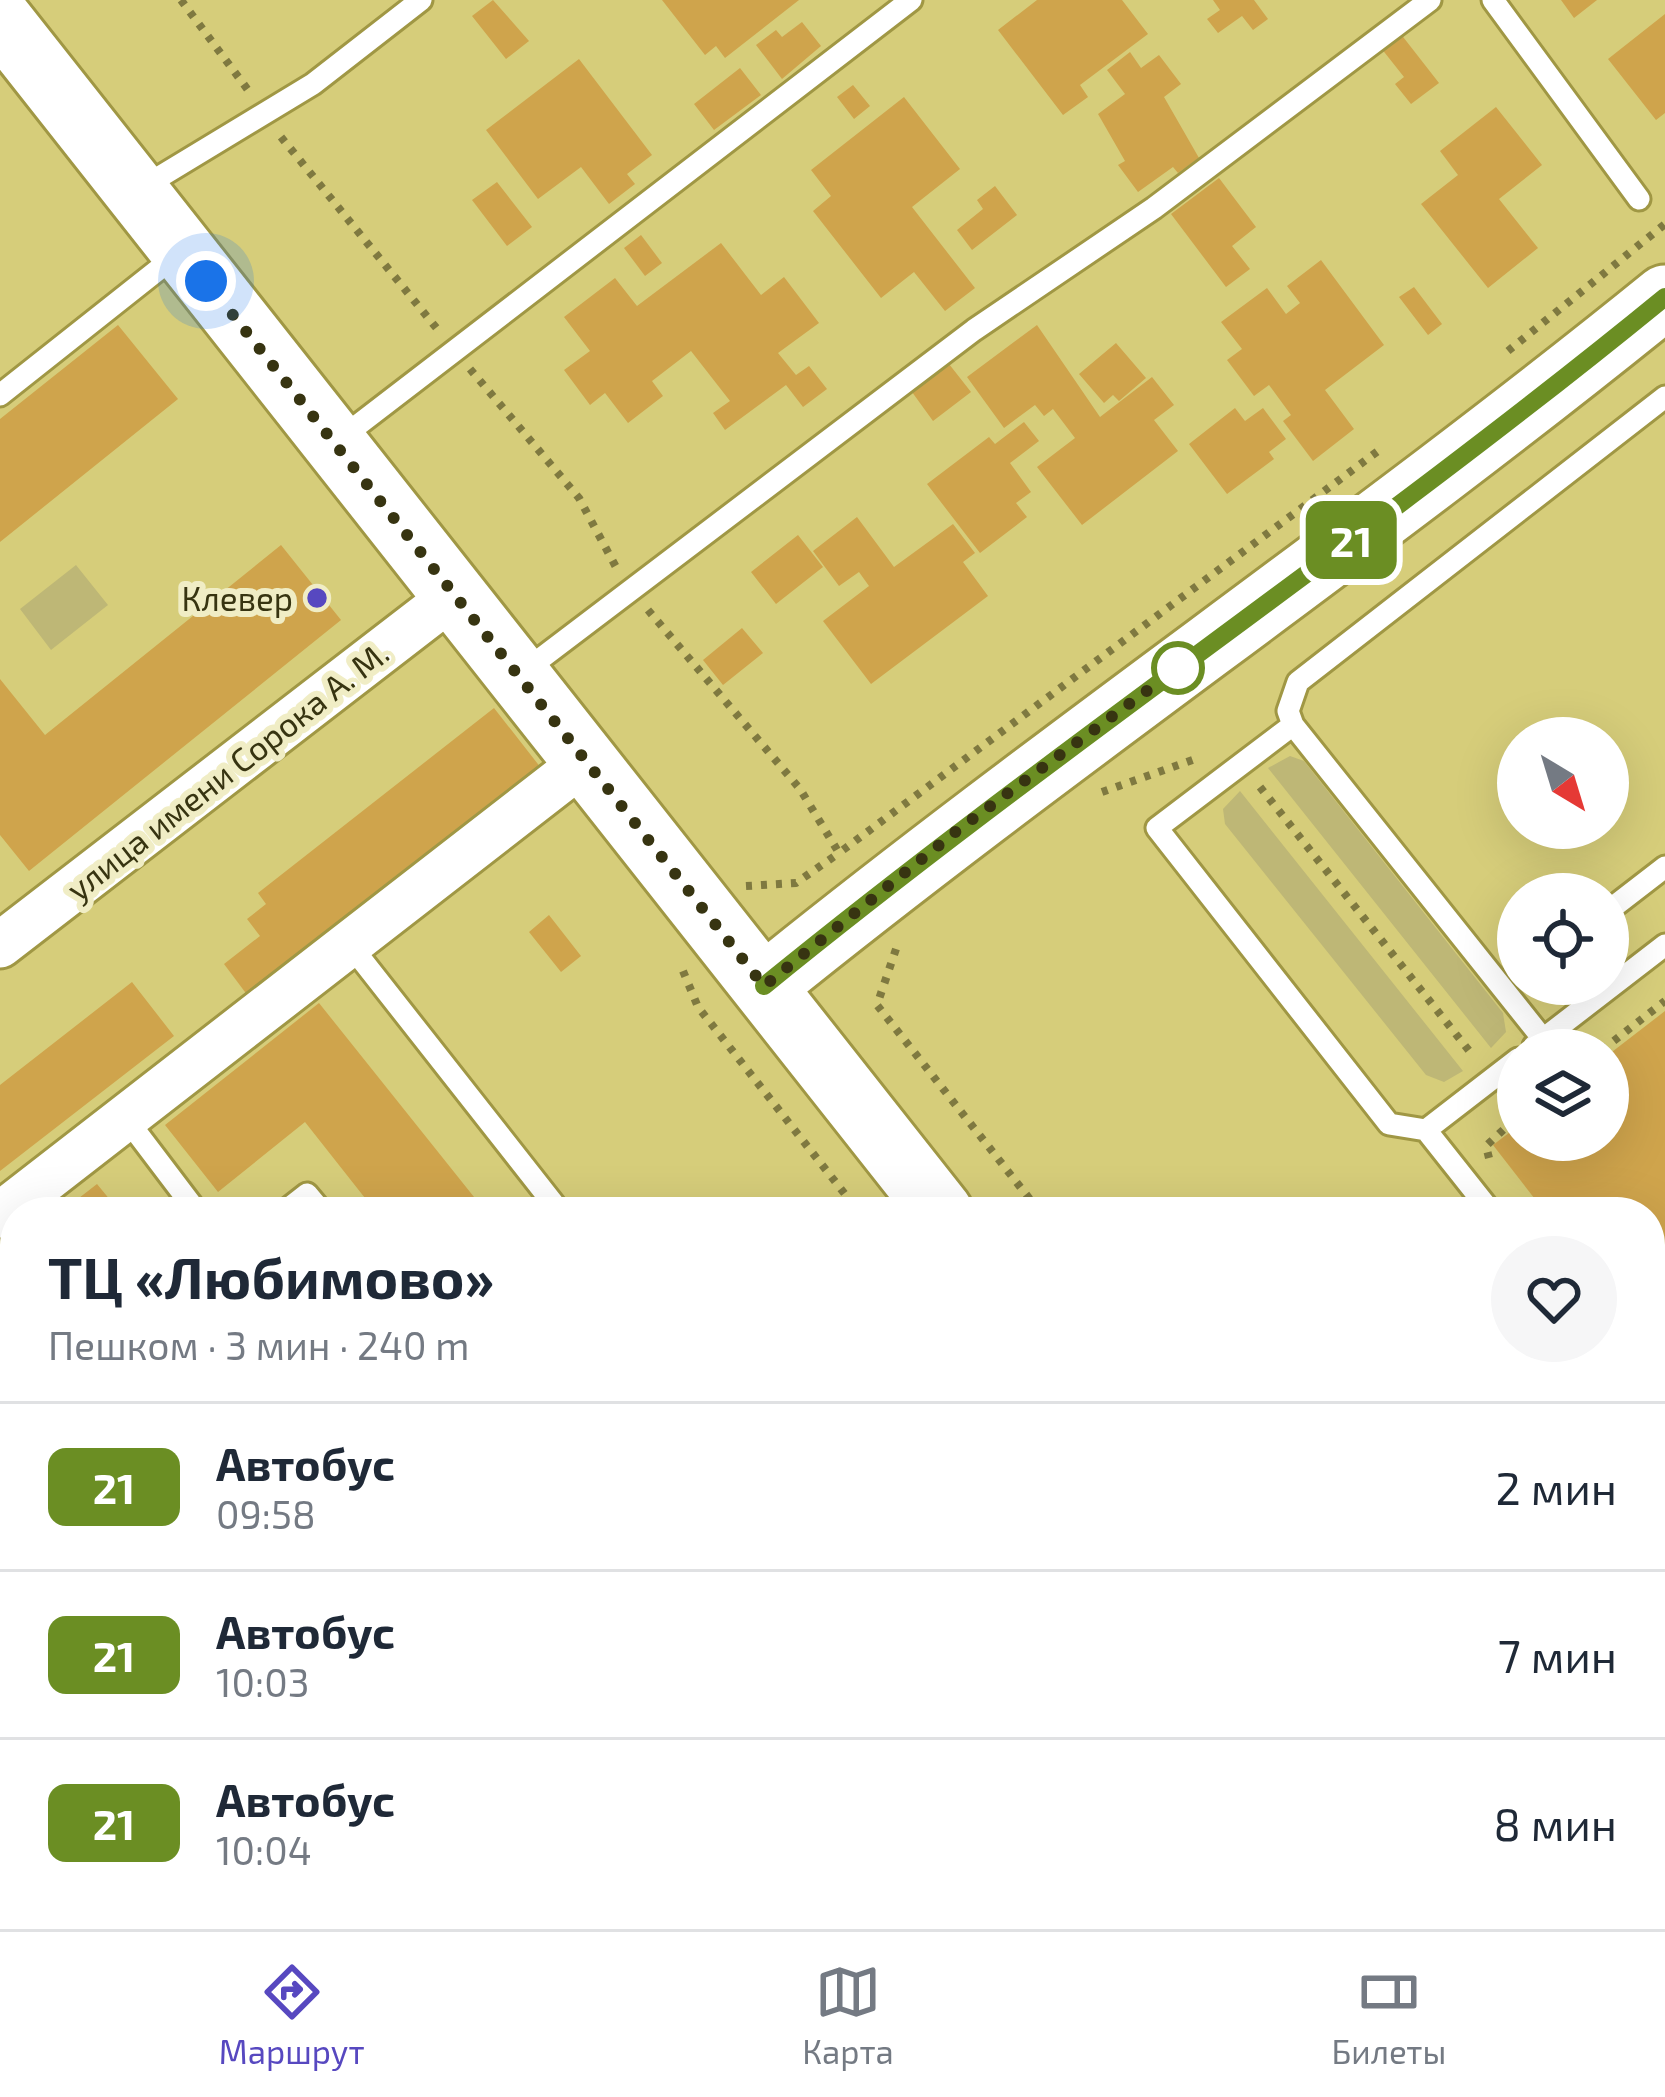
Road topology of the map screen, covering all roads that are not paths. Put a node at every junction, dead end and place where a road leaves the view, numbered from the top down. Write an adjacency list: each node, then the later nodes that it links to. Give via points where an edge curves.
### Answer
1 (421, 0): 6 (lane, via 313,84)
2 (911, 0): 12 (lane)
3 (1430, 0): 14 (lane, via 1154,208 974,330)
4 (1493, 0): 7 (lane)
5 (0, 19): 6 (main road)
6 (135, 192): 8 (main road)
7 (1639, 199)
8 (182, 251): 10 (lane); 12 (main road)
9 (1665, 297): 23 (main road, via 1510,423 959,829)
10 (0, 395)
11 (1665, 397): 15 (lane, via 1298,682 1288,711)
12 (334, 443): 13 (main road)
13 (454, 595): 14 (main road); 19 (street, улица имени Сорока А. М.)
14 (517, 676): 16 (main road)
15 (1293, 725): 22 (lane); 27 (lane, via 1157,828 1389,1124)
16 (585, 761): 21 (street); 23 (main road)
17 (1665, 867): 18 (lane)
18 (1629, 895)
19 (0, 945)
20 (1665, 945): 24 (lane)
21 (351, 946): 26 (street); 30 (lane)
22 (1497, 968)
23 (750, 969): 31 (main road)
24 (1556, 1029)
25 (1497, 1075): 27 (lane)
26 (125, 1117): 28 (street); 29 (lane)
27 (1426, 1130): 32 (lane)
28 (23, 1197)
29 (186, 1197)
30 (548, 1197)
31 (929, 1197)
32 (1479, 1197)

